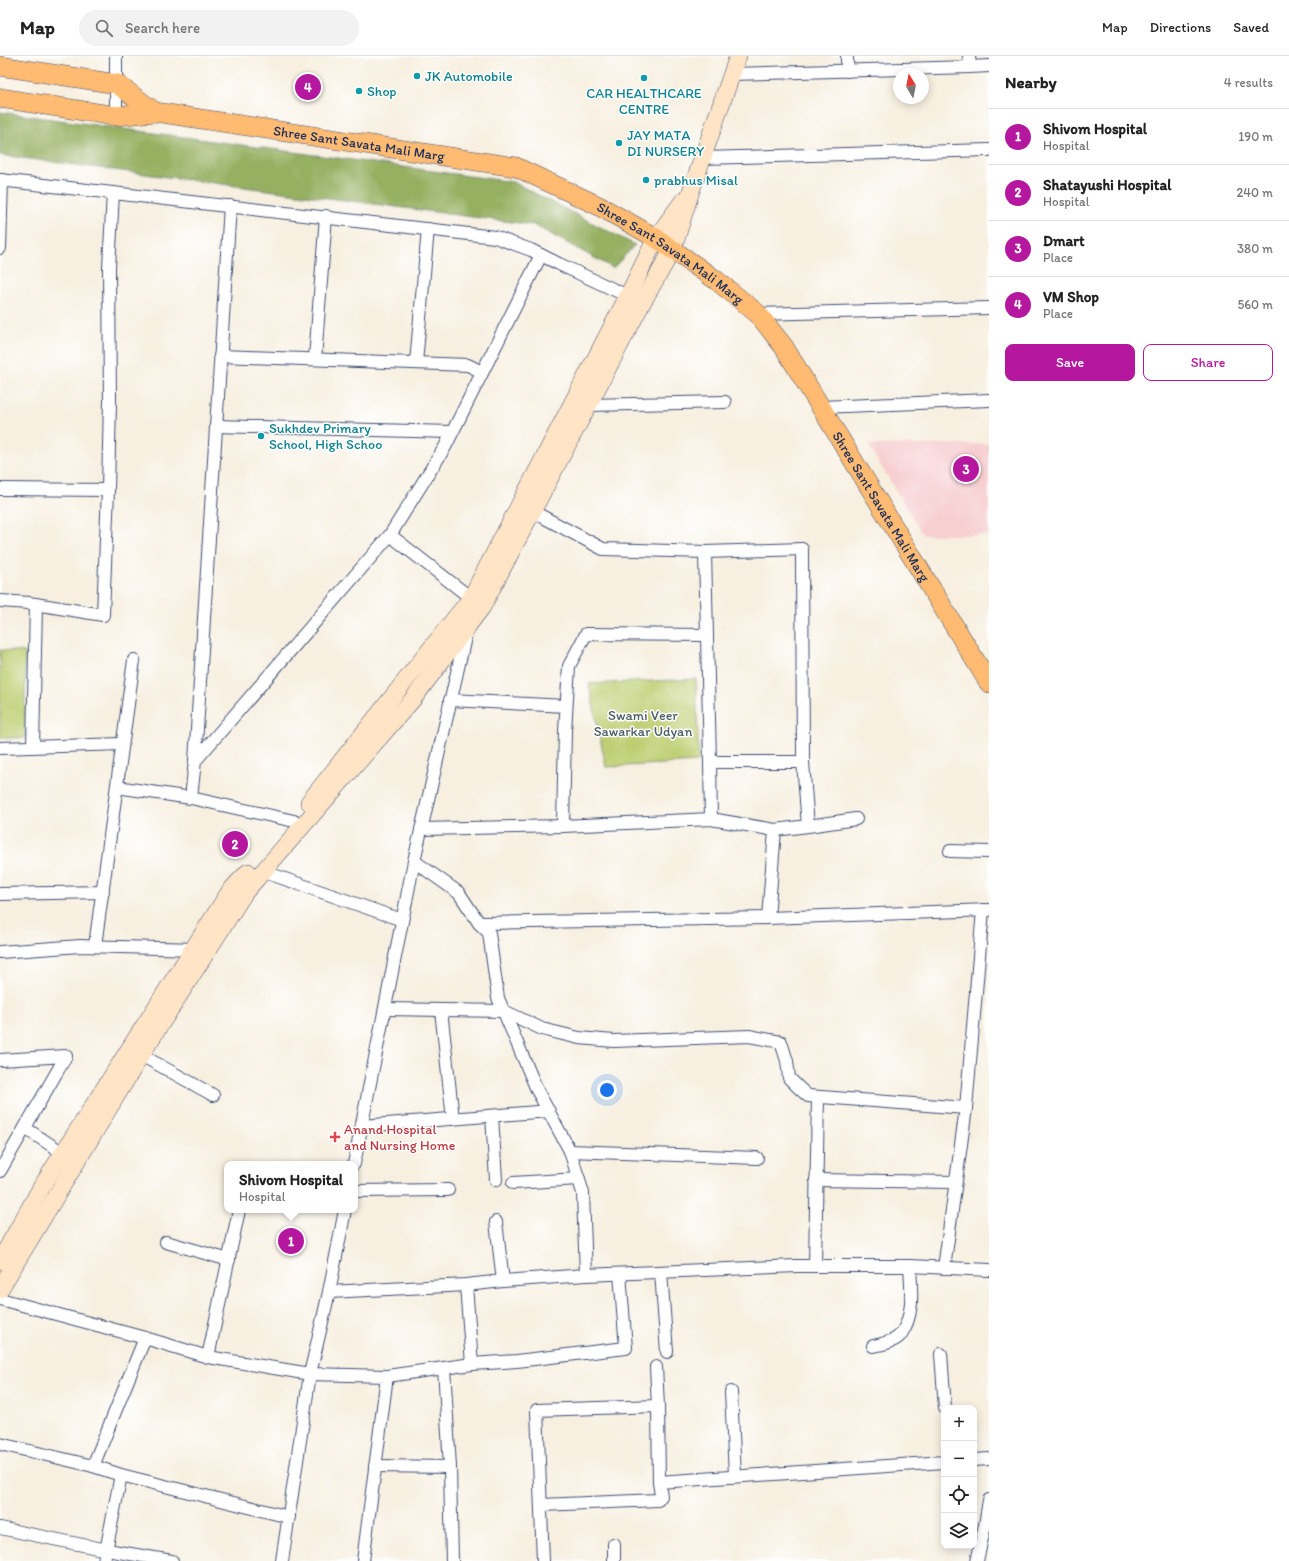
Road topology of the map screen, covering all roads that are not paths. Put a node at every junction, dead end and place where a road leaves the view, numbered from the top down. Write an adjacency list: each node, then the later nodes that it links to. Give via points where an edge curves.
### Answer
1 (116, 56): 9 (street)
2 (738, 56): 8 (main road)
3 (847, 56): 7 (street)
4 (970, 62): 6 (street); 7 (street)
5 (0, 66): 9 (main road, Shree Sant Savata Mali Marg)
6 (989, 66)
7 (847, 71): 8 (street)
8 (731, 74): 14 (main road)
9 (117, 84): 11 (main road, Shree Sant Savata Mali Marg); 12 (street)
10 (0, 98): 12 (main road, Shree Sant Savata Mali Marg)
11 (155, 112): 12 (main road, Shree Sant Savata Mali Marg); 21 (main road, Shree Sant Savata Mali Marg, via 516,167 599,206)
12 (116, 116)
13 (989, 150): 14 (street)
14 (702, 158): 16 (main road)
15 (1, 180): 17 (street); 22 (street)
16 (691, 190): 21 (main road); 23 (main road)
17 (112, 192): 18 (street); 39 (street)
18 (230, 206): 19 (street); 28 (street)
19 (326, 216): 20 (street); 29 (street)
20 (428, 229): 24 (street, via 495,237); 30 (street)
21 (656, 238): 23 (main road, Shree Sant Savata Mali Marg); 25 (main road)
22 (0, 248)
23 (673, 249): 25 (main road); 27 (main road, Shree Sant Savata Mali Marg)
24 (541, 254): 25 (street); 31 (street)
25 (635, 300): 34 (main road); 44 (main road)
26 (989, 308): 27 (street)
27 (758, 314): 35 (main road, Shree Sant Savata Mali Marg, via 784,347)
28 (220, 356): 29 (street); 36 (street)
29 (315, 360): 30 (street)
30 (416, 363): 31 (street, via 468,365)
31 (482, 372): 37 (street)
32 (989, 400): 35 (street)
33 (725, 402): 34 (street)
34 (588, 405): 40 (main road)
35 (821, 407): 49 (main road, Shree Sant Savata Mali Marg)
36 (216, 426): 37 (street); 55 (street)
37 (452, 432): 41 (street)
38 (0, 489): 39 (street)
39 (108, 490): 45 (street, via 103,615)
40 (532, 511): 42 (street, via 603,549); 44 (main road)
41 (390, 535): 44 (street); 55 (street)
42 (705, 552): 47 (street); 57 (street, via 802,549)
43 (0, 601): 45 (street)
44 (476, 602): 46 (main road); 62 (main road)
45 (36, 604): 53 (street)
46 (467, 626): 50 (street); 70 (main road, via 413,699)
47 (707, 635): 51 (street, via 586,634 569,666); 56 (street)
48 (134, 660): 52 (street)
49 (989, 683)
50 (450, 700): 51 (street); 65 (street)
51 (566, 706): 63 (street)
52 (122, 744): 53 (street); 58 (street)
53 (33, 747): 54 (street)
54 (0, 748)
55 (196, 761): 59 (street)
56 (710, 762): 57 (street); 60 (street)
57 (803, 762): 64 (street)
58 (117, 787): 59 (street); 71 (street)
59 (191, 798): 62 (street)
60 (711, 819): 63 (street); 66 (street)
61 (856, 819): 64 (street)
62 (294, 821): 78 (main road, via 230,891)
63 (563, 826): 65 (street)
64 (808, 826): 66 (street)
65 (421, 829): 69 (street)
66 (775, 830): 74 (street)
67 (950, 851): 68 (street)
68 (989, 852)
69 (414, 861): 75 (street); 76 (street, via 459,893)
70 (262, 871): 75 (street); 78 (main road)
71 (102, 892): 72 (street); 77 (street)
72 (0, 894)
73 (986, 910): 74 (street); 87 (street)
74 (768, 918): 76 (street)
75 (402, 920): 80 (street)
76 (479, 924): 82 (street, via 489,933 498,998)
77 (95, 946): 78 (street); 79 (street)
78 (200, 949): 83 (main road); 94 (main road)
79 (0, 952)
80 (385, 1009): 81 (street); 91 (street)
81 (441, 1010): 82 (street); 90 (street)
82 (504, 1011): 86 (street, via 542,1029 580,1038 614,1041 749,1036 781,1042 789,1078 808,1096); 88 (street, via 537,1090)
83 (141, 1055): 85 (street); 120 (main road)
84 (0, 1060): 92 (street, via 66,1056)
85 (213, 1095)
86 (818, 1097): 87 (street); 100 (street)
87 (966, 1108): 101 (street)
88 (549, 1111): 89 (street); 93 (street)
89 (492, 1116): 90 (street); 99 (street)
90 (453, 1119): 91 (street)
91 (362, 1126): 96 (street)
92 (25, 1128): 94 (street); 97 (street)
93 (570, 1151): 95 (street); 98 (street)
94 (63, 1153): 110 (main road)
95 (757, 1158)
96 (355, 1161)
97 (0, 1171)
98 (578, 1179): 102 (street); 117 (street, via 583,1193)
99 (496, 1180)
100 (816, 1180): 101 (street); 111 (street)
101 (955, 1182): 113 (street)
102 (513, 1183)
103 (448, 1190): 104 (street)
104 (358, 1191)
105 (238, 1213): 109 (street)
106 (344, 1213): 121 (street)
107 (496, 1222): 118 (street)
108 (166, 1242): 109 (street)
109 (229, 1260): 127 (street)
110 (0, 1261)
111 (814, 1266): 112 (street); 115 (street)
112 (910, 1266): 113 (street); 124 (street, via 912,1302 901,1335 885,1344)
113 (944, 1268): 114 (street)
114 (989, 1270)
115 (661, 1272): 116 (street); 125 (street)
116 (620, 1274): 117 (street); 128 (street, via 626,1348)
117 (586, 1275): 118 (street)
118 (503, 1280): 119 (street)
119 (466, 1285): 121 (street); 128 (street)
120 (0, 1289)
121 (329, 1292): 131 (street)
122 (0, 1299): 123 (street)
123 (145, 1338): 127 (street); 140 (street)
124 (873, 1346)
125 (667, 1352)
126 (941, 1354): 134 (street)
127 (208, 1357): 131 (street)
128 (472, 1364): 130 (street)
129 (656, 1367): 135 (street)
130 (444, 1368): 132 (street); 142 (street)
131 (310, 1374): 132 (street); 148 (street)
132 (387, 1376): 141 (street)
133 (731, 1392): 144 (street)
134 (946, 1405)
135 (658, 1406): 145 (street); 147 (street, via 537,1410)
136 (0, 1444): 140 (street)
137 (989, 1459): 138 (street)
138 (977, 1460)
139 (941, 1462): 144 (street)
140 (93, 1466): 143 (street)
141 (375, 1466): 142 (street); 154 (street)
142 (450, 1467): 155 (street)
143 (121, 1475): 148 (street); 151 (street)
144 (735, 1476): 145 (street)
145 (659, 1482): 147 (street, via 661,1496 658,1500)
146 (989, 1500): 158 (street)
147 (541, 1505): 156 (street)
148 (290, 1517): 153 (street)
149 (0, 1528): 151 (street)
150 (614, 1544): 157 (street)
151 (105, 1555): 152 (street)
152 (172, 1561)
153 (282, 1561)
154 (363, 1561)
155 (452, 1561)
156 (543, 1561)
157 (614, 1561)
158 (977, 1561)

